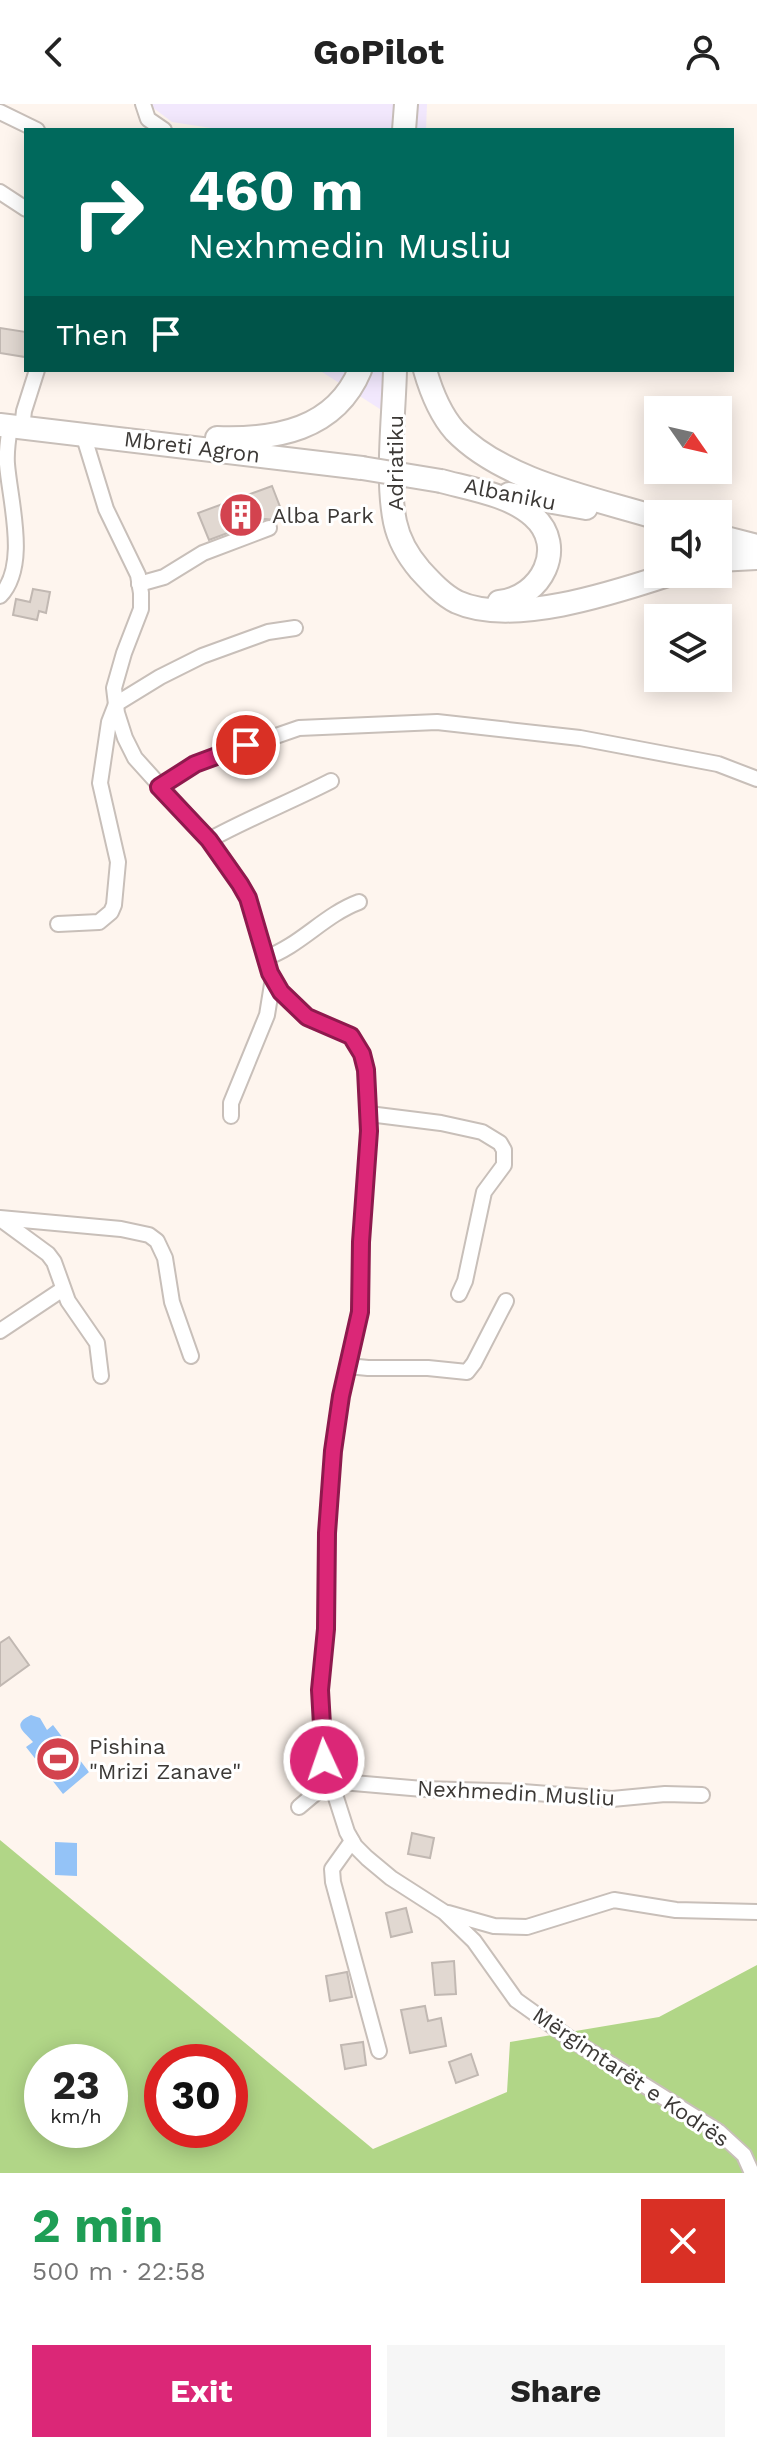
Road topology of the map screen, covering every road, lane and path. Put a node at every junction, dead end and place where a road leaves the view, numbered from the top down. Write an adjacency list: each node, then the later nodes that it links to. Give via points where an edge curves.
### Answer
1 (143, 104): 4 (street)
2 (406, 104): 6 (main road)
3 (0, 112): 5 (street)
4 (143, 125)
5 (33, 128)
6 (404, 128)
7 (0, 192): 8 (street)
8 (24, 208)
9 (36, 372): 13 (street, via 24,411)
10 (359, 372): 15 (main road, via 328,412 290,433 240,439 172,433)
11 (395, 372): 27 (main road, Adriatiku, via 395,523 403,547)
12 (426, 372): 18 (main road, via 453,429 479,452 511,470)
13 (10, 427): 14 (main road, Mbreti Agron); 28 (street, via 7,461 15,552 10,582)
14 (83, 434): 15 (main road, Mbreti Agron); 26 (street, via 106,509)
15 (158, 443): 16 (main road, Mbreti Agron)
16 (362, 468): 17 (main road, Albaniku, bridge)
17 (441, 481): 19 (main road, Albaniku); 27 (main road, via 526,510 541,525 548,555 541,579 510,601 477,601)
18 (644, 515)
19 (644, 517)
20 (269, 528): 26 (street)
21 (732, 540): 22 (main road)
22 (757, 546)
23 (757, 558): 24 (main road)
24 (732, 559)
25 (644, 583): 27 (main road, via 605,596 512,610 475,608)
26 (139, 584): 30 (street, via 141,609 114,688)
27 (440, 590)
28 (0, 596)
29 (295, 628): 30 (street, via 202,656)
30 (116, 704): 33 (street, via 135,758); 36 (street, via 100,783 118,862 114,905 99,922)
31 (757, 779): 33 (street, via 718,764 536,732 437,722 299,728 195,764)
32 (331, 781): 34 (street)
33 (159, 787): 34 (street)
34 (209, 840): 37 (street, via 248,898)
35 (359, 902): 37 (street)
36 (58, 924)
37 (265, 958): 38 (street)
38 (273, 978): 39 (street, via 307,1017 351,1036 366,1070); 40 (street, via 267,1015 231,1103)
39 (369, 1114): 43 (street, via 482,1132 504,1150 504,1165 484,1192); 47 (street, via 360,1312)
40 (231, 1116)
41 (0, 1219): 42 (street, via 48,1254); 46 (street, via 149,1235 165,1258 172,1302)
42 (63, 1289): 45 (street); 48 (street, via 97,1343)
43 (459, 1294)
44 (506, 1301): 47 (street, via 467,1372)
45 (0, 1331)
46 (191, 1356)
47 (348, 1366): 49 (street, via 333,1451 320,1690)
48 (101, 1376)
49 (330, 1781): 50 (street, Nexhmedin Musliu, via 612,1799); 51 (street); 52 (street)
50 (702, 1795)
51 (299, 1807)
52 (352, 1841): 53 (street, via 391,1878); 55 (street, via 332,1869 333,1882)
53 (444, 1912): 54 (street, via 494,1926 527,1927 614,1900 676,1910); 56 (street, Mërgimtarët e Kodrës, via 474,1941 516,2000 719,2132 744,2155)
54 (757, 1912)
55 (379, 2051)
56 (752, 2173)

